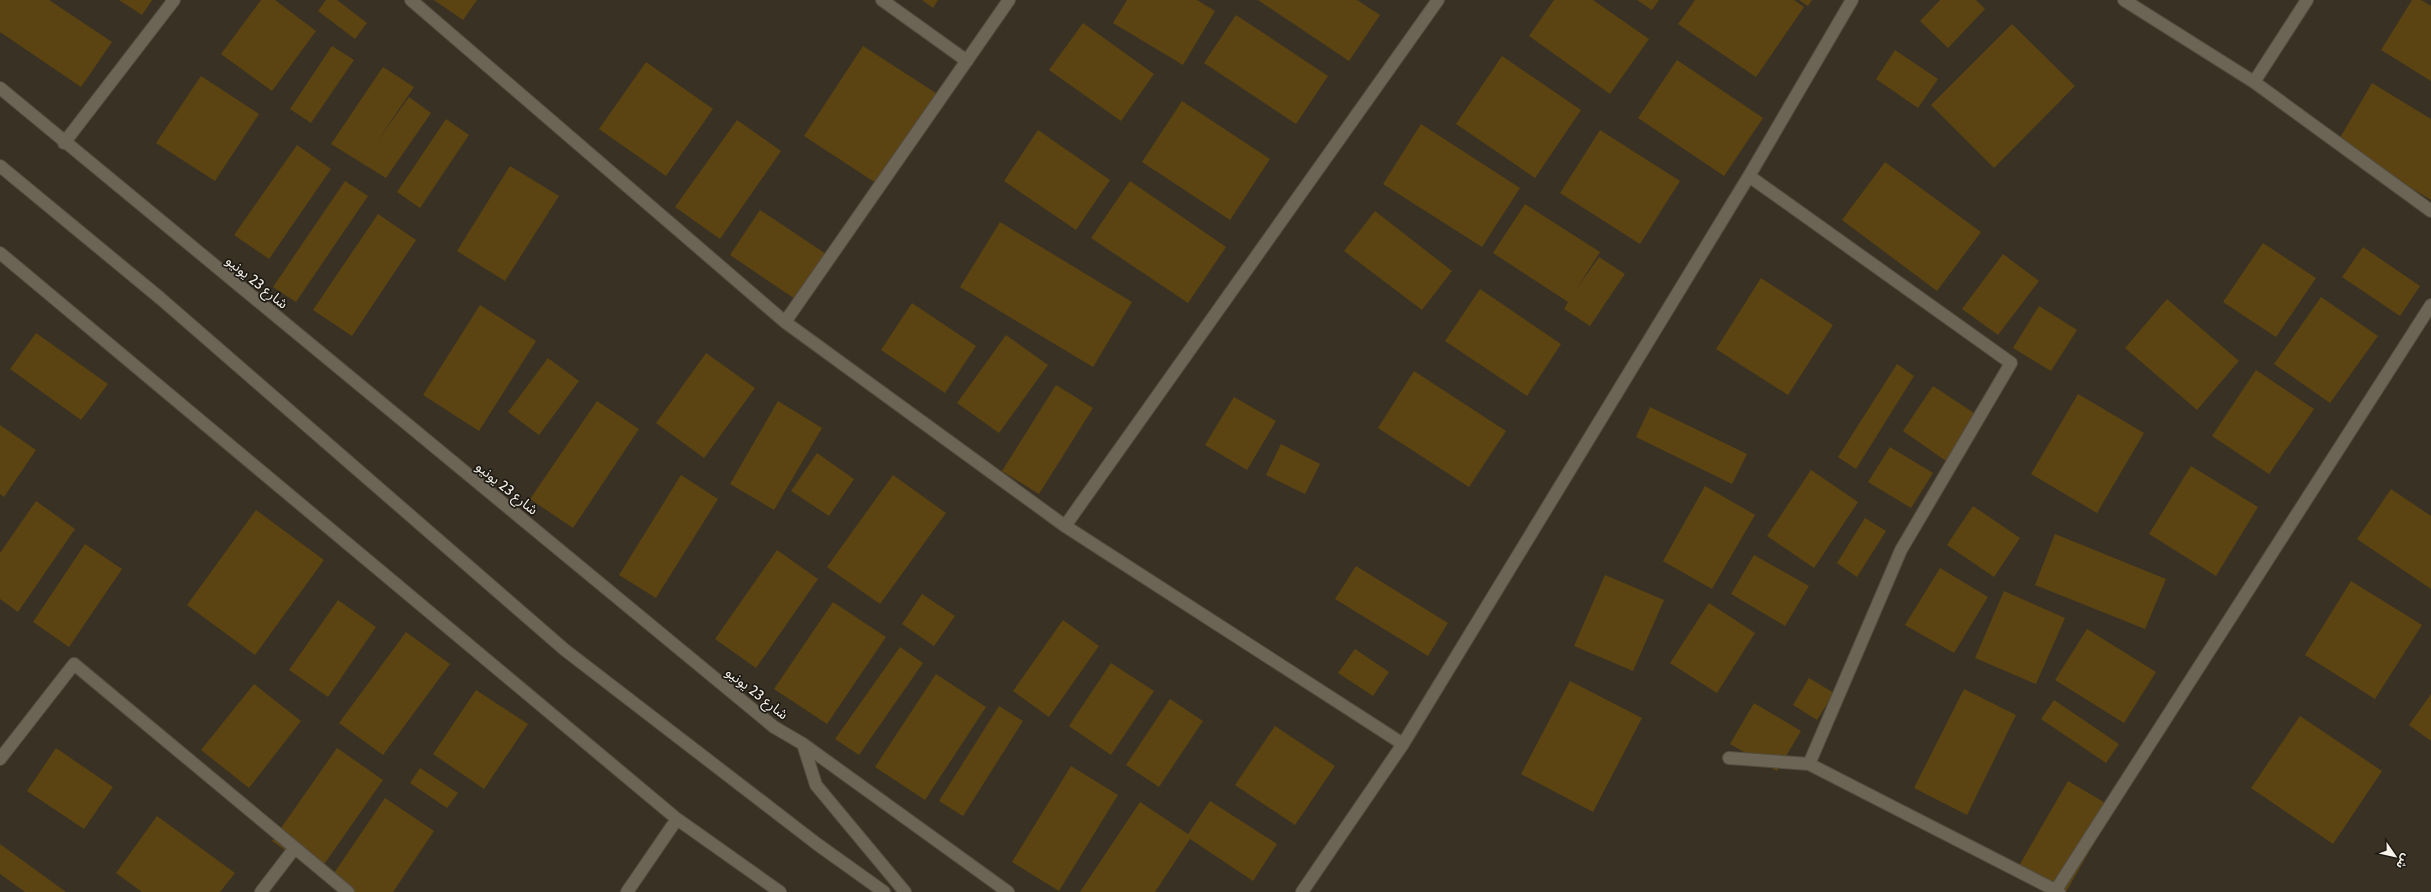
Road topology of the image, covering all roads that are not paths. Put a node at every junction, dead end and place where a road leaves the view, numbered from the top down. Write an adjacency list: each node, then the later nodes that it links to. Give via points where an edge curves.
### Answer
1 (174, 0): 12 (street)
2 (410, 0): 18 (street)
3 (882, 0): 9 (street)
4 (1009, 0): 9 (street)
5 (1438, 0): 19 (street)
6 (1852, 0): 14 (street)
7 (2124, 0): 10 (street)
8 (2307, 0): 10 (street)
9 (966, 61): 18 (street)
10 (2254, 82): 15 (street)
11 (0, 88): 12 (street, شارع 23 يونيو)
12 (64, 143): 20 (street, شارع 23 يونيو, via 774,727)
13 (0, 166): 32 (street, via 160,298 565,650 817,844)
14 (1749, 176): 21 (street); 24 (street, via 2011,363 1901,550)
15 (2431, 211)
16 (1, 255): 25 (street)
17 (2431, 305): 27 (street)
18 (785, 322): 19 (street)
19 (1065, 526): 21 (street)
20 (803, 744): 33 (street, via 816,785); 34 (street, شارع 23 يونيو)
21 (1403, 744): 35 (street)
22 (1729, 758): 24 (street)
23 (0, 759): 26 (street, via 74,664)
24 (1809, 764): 27 (street)
25 (677, 819): 30 (street); 31 (street)
26 (294, 849): 28 (street); 29 (street)
27 (2057, 891)
28 (261, 892)
29 (348, 892)
30 (627, 892)
31 (780, 892)
32 (884, 892)
33 (905, 892)
34 (1008, 892)
35 (1302, 892)

